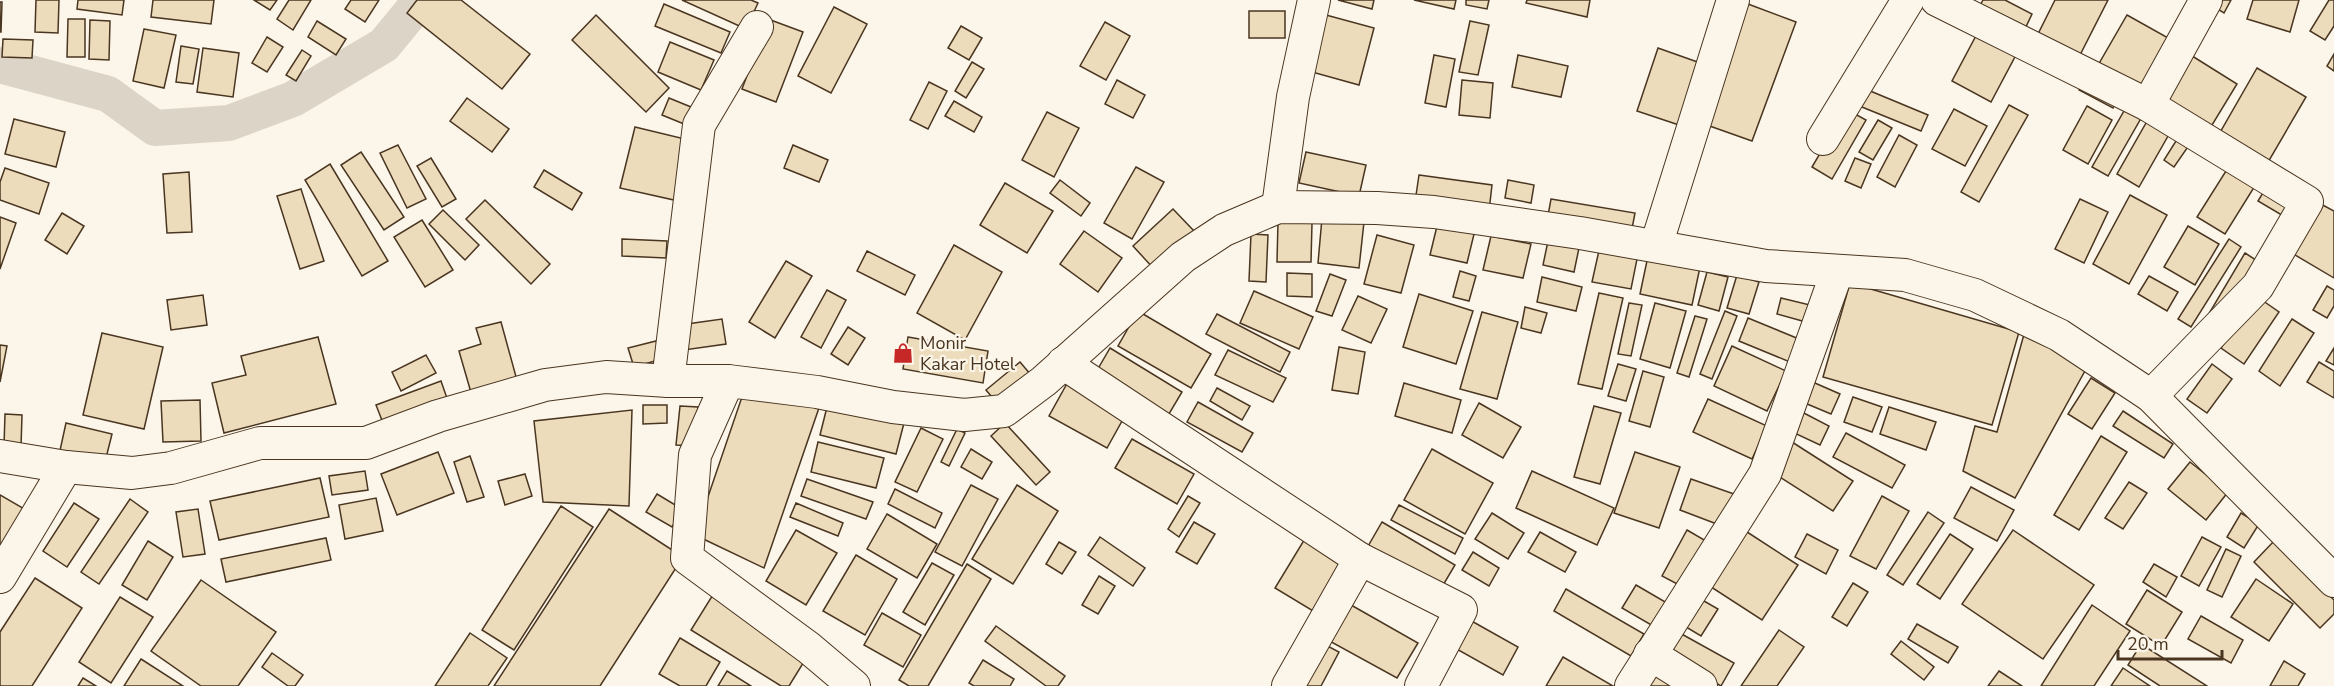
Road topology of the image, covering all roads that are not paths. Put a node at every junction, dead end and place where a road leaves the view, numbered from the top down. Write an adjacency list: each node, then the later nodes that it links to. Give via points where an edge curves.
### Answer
1 (1314, 0): 9 (street, via 1293,97)
2 (1733, 0): 10 (street)
3 (1908, 0): 8 (street)
4 (1937, 0): 7 (street)
5 (2206, 0): 7 (street)
6 (757, 27): 13 (street, via 699,125)
7 (2148, 105): 15 (street, via 2307,202 2258,286)
8 (1823, 139)
9 (1278, 207): 10 (street, via 1434,212); 12 (street, via 1224,230 1183,257)
10 (1656, 246): 11 (street, via 1766,266)
11 (1837, 272): 15 (street, via 1905,275 1975,295 2059,335); 21 (street, via 1765,474)
12 (1063, 363): 14 (street, via 1004,411 964,415); 18 (street)
13 (668, 381): 14 (street); 17 (street, via 606,377 545,385 438,416 366,443 260,443 171,468 132,473)
14 (728, 381): 22 (street, via 695,455 687,558)
15 (2151, 396): 20 (street)
16 (0, 456): 17 (street)
17 (66, 467): 19 (street)
18 (1360, 559): 23 (street); 24 (street, via 1461,610)
19 (0, 577)
20 (2334, 581)
21 (1650, 654): 25 (street); 26 (street)
22 (854, 686)
23 (1288, 686)
24 (1421, 686)
25 (1631, 686)
26 (1701, 686)

